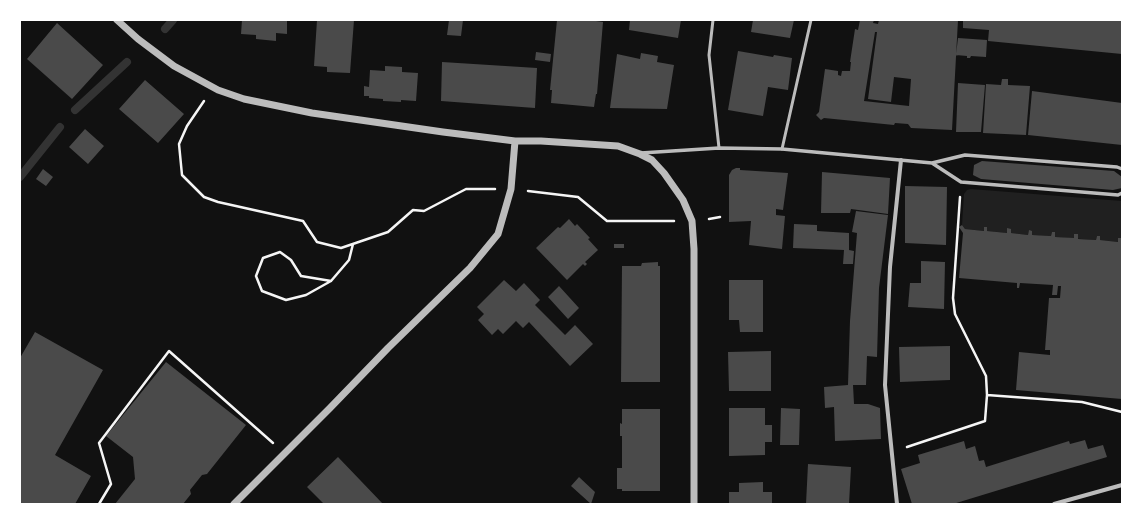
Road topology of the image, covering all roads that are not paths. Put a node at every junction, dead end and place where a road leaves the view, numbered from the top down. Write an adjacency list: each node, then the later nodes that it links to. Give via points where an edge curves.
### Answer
1 (117, 20): 4 (street, via 138,40 174,66 214,88 244,99 312,113)
2 (713, 20): 5 (lane, via 709,55)
3 (811, 20): 6 (lane)
4 (515, 141): 7 (street, via 618,146); 13 (street, via 511,189 498,234 470,268)
5 (719, 148): 6 (street); 7 (street)
6 (782, 149): 8 (street)
7 (640, 154): 14 (street, via 652,160 664,173 683,200 692,221)
8 (900, 160): 9 (street); 15 (street, via 890,267 885,385)
9 (932, 163): 10 (street, via 965,155); 11 (street, via 961,182)
10 (1122, 169)
11 (1120, 194)
12 (1122, 485): 16 (street)
13 (234, 504)
14 (694, 504)
15 (897, 504)
16 (1054, 504)

